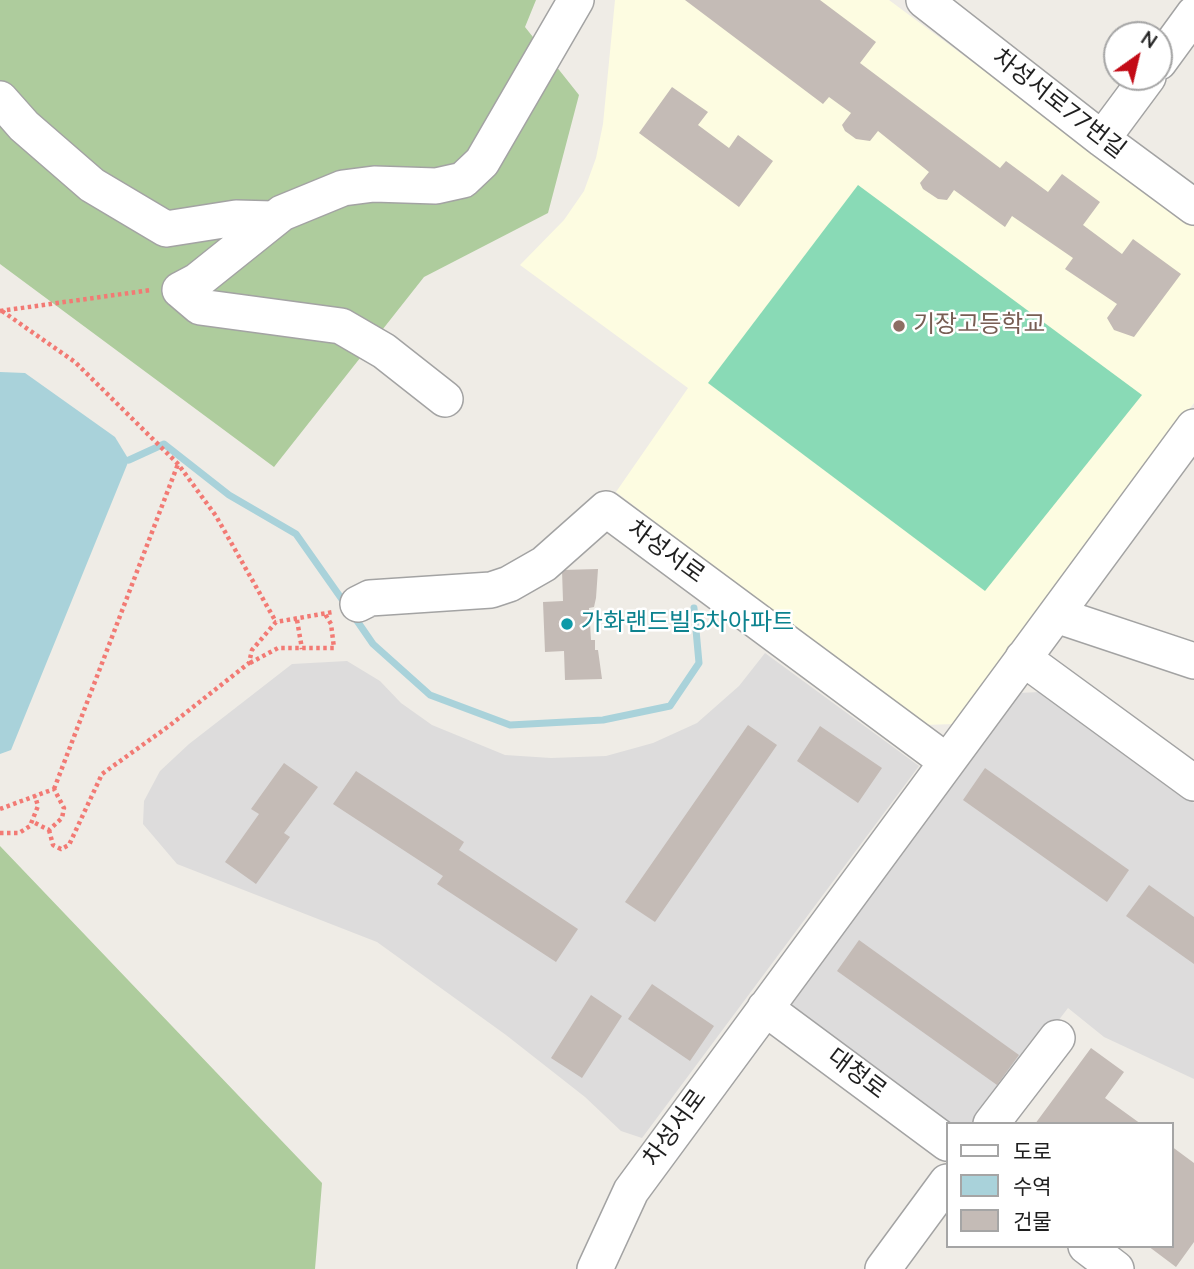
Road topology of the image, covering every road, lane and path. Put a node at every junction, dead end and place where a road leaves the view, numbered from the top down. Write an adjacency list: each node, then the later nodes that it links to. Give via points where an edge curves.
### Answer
1 (576, 0): 9 (street, via 482,162 463,180 436,186 343,188)
2 (924, 0): 7 (street, 차성서로77번길)
3 (1194, 14): 4 (street)
4 (1173, 43)
5 (1138, 91): 7 (street)
6 (0, 99): 9 (street, via 92,185 166,229 236,218)
7 (1102, 139): 8 (street, 차성서로77번길)
8 (1194, 207)
9 (274, 219): 10 (street, via 197,282)
10 (180, 290): 11 (path, via 156,289); 12 (street); 13 (street, via 200,307 341,326 384,351)
11 (1, 311): 15 (path, via 75,362)
12 (188, 328)
13 (445, 400)
14 (1194, 427): 18 (street, 차성서로)
15 (178, 464): 20 (path, via 216,516); 27 (path)
16 (346, 608): 17 (path); 25 (street, 차성서로, via 370,598 491,590 509,584 544,565 606,509)
17 (325, 614): 19 (path); 21 (path, via 334,648)
18 (1056, 615): 22 (street, 차성서로); 23 (street)
19 (297, 620): 20 (path); 21 (path)
20 (276, 622): 24 (path, via 252,650)
21 (302, 649): 24 (path, via 278,648)
22 (1023, 659): 25 (street, 차성서로); 26 (street)
23 (1194, 661)
24 (249, 663): 31 (path, via 102,774 69,845 61,849 53,845)
25 (946, 761): 33 (street, 차성서로)
26 (1194, 783)
27 (54, 789): 28 (path); 31 (path, via 64,808 62,818)
28 (35, 796): 29 (path); 30 (path, via 38,806)
29 (0, 809)
30 (33, 822): 31 (path); 32 (path, via 19,833)
31 (49, 830)
32 (0, 832)
33 (765, 1007): 36 (street, 대청로); 39 (street, 차성서로, via 631,1191)
34 (1057, 1038): 35 (street)
35 (993, 1122)
36 (946, 1142)
37 (946, 1183): 40 (street)
38 (1089, 1248): 41 (street)
39 (595, 1269)
40 (883, 1269)
41 (1116, 1269)

